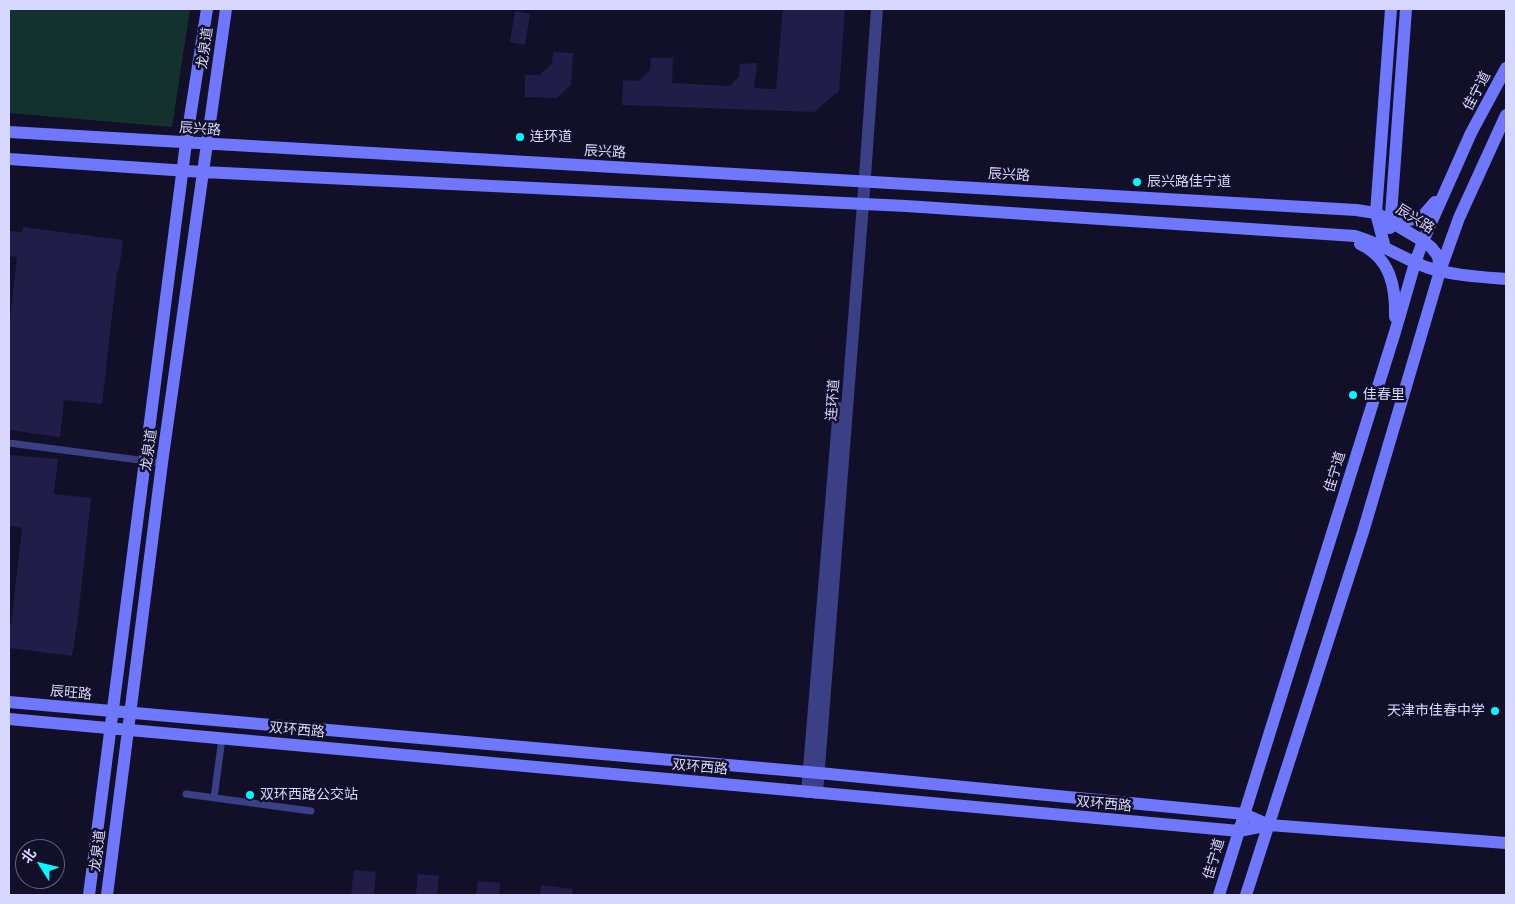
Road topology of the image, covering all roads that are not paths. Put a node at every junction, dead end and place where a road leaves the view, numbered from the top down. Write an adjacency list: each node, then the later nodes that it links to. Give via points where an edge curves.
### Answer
1 (207, 9): 10 (street, 龙泉道)
2 (226, 9): 11 (street, 龙泉道)
3 (869, 9): 15 (street)
4 (877, 9): 15 (street, 连环道)
5 (1391, 9): 18 (street)
6 (1406, 9): 19 (street, via 1392,195)
7 (1506, 68): 16 (street, 佳宁道)
8 (1506, 115): 23 (street)
9 (9, 132): 10 (street, 辰兴路)
10 (186, 143): 11 (street, 辰兴路); 13 (street, 龙泉道)
11 (206, 144): 14 (street, 龙泉道); 15 (street, 辰兴路)
12 (9, 159): 13 (street, 辰兴路)
13 (183, 171): 14 (street, 辰兴路); 27 (street, 龙泉道)
14 (203, 172): 17 (street, 辰兴路); 28 (street, 龙泉道)
15 (861, 182): 17 (street, 连环道); 18 (street, 辰兴路)
16 (1448, 184): 19 (street, via 1421,218); 22 (street, 佳宁道)
17 (859, 204): 20 (street, 辰兴路); 36 (street, 连环道)
18 (1376, 214): 19 (street, 辰兴路); 21 (street)
19 (1395, 221): 21 (street); 22 (street, 辰兴路)
20 (1343, 236): 21 (street, 辰兴路, via 1367,239); 25 (street, via 1366,246 1388,269 1394,288)
21 (1385, 248): 22 (street, 辰兴路)
22 (1419, 251): 23 (street, 辰兴路); 23 (street, 辰兴路, via 1431,247); 25 (street, 佳宁道)
23 (1441, 266): 24 (street, via 1461,274); 42 (street, via 1364,532)
24 (1506, 279)
25 (1395, 332): 41 (street, 佳宁道)
26 (9, 443): 27 (lane)
27 (145, 460): 28 (lane); 30 (street, 龙泉道)
28 (162, 463): 31 (street, 龙泉道)
29 (9, 702): 30 (street, 辰旺路)
30 (113, 712): 31 (street, 辰旺路); 33 (street, 龙泉道)
31 (131, 713): 34 (street, 龙泉道); 36 (street, 双环西路)
32 (9, 719): 33 (street)
33 (111, 727): 34 (street); 45 (street, 龙泉道)
34 (129, 729): 35 (street, 双环西路); 46 (street, 龙泉道)
35 (222, 738): 37 (street, 双环西路); 39 (lane)
36 (814, 772): 37 (street, 连环道); 41 (street, 双环西路)
37 (812, 792): 43 (street, 双环西路)
38 (186, 794): 39 (lane)
39 (214, 798): 40 (lane)
40 (311, 811)
41 (1244, 814): 42 (street, 双环西路); 43 (street, 佳宁道)
42 (1268, 824): 43 (street, 双环西路); 44 (street); 48 (street)
43 (1238, 831): 47 (street, 佳宁道)
44 (1506, 843)
45 (90, 895)
46 (107, 895)
47 (1219, 895)
48 (1246, 895)

